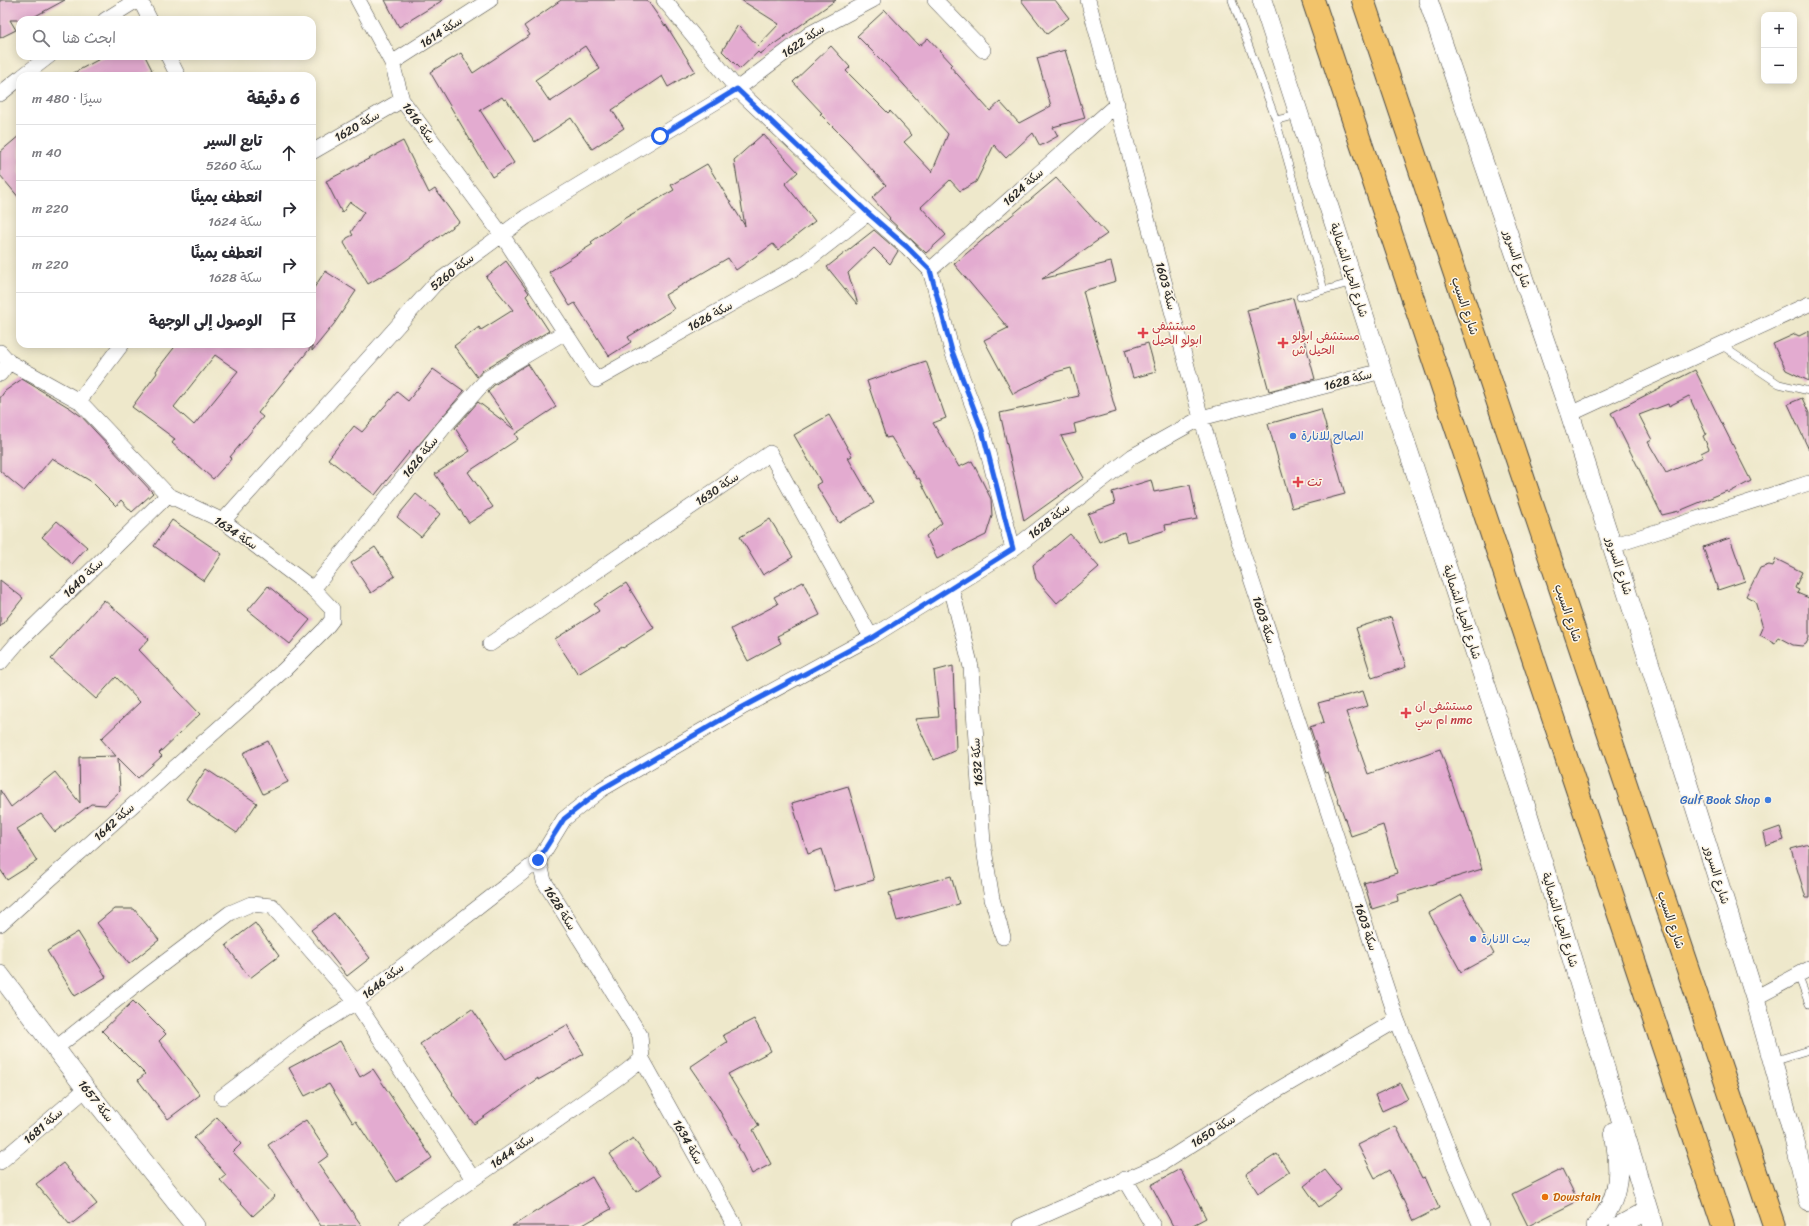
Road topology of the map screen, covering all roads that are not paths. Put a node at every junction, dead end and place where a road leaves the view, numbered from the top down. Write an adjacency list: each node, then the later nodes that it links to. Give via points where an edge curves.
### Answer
1 (137, 0): 14 (street)
2 (140, 0): 15 (street)
3 (358, 0): 19 (street, سكة 1616)
4 (490, 0): 19 (street, سكة 1614)
5 (664, 0): 23 (street)
6 (934, 0): 16 (street)
7 (1088, 0): 26 (street, سكة 1603)
8 (1232, 0): 28 (lane)
9 (1262, 0): 27 (street, شارع الحيل الشمالية)
10 (1313, 0): 88 (highway)
11 (1362, 0): 89 (highway, شارع السيب)
12 (1428, 0): 44 (street, شارع السرور)
13 (865, 2): 23 (street, سكة 1622, via 811,33)
14 (111, 16)
15 (148, 16)
16 (983, 50)
17 (44, 60): 20 (street)
18 (170, 60): 21 (street)
19 (392, 63): 25 (street, سكة 1616)
20 (28, 72)
21 (176, 72)
22 (16, 81): 24 (street)
23 (737, 89): 30 (street); 31 (street, سكة 5260, via 526,217)
24 (0, 94)
25 (402, 100): 29 (street, سكة 1620); 31 (street, سكة 1616)
26 (1117, 104): 32 (street, سكة 1624); 45 (street, سكة 1603)
27 (1299, 115): 28 (lane); 33 (street, شارع الحيل الشمالية)
28 (1276, 120): 34 (lane)
29 (316, 150)
30 (868, 213): 32 (street); 37 (street, سكة 1626, via 804,263 596,380)
31 (502, 235): 37 (street, سكة 1626); 48 (street, سكة 5260, via 435,284)
32 (930, 270): 50 (street, via 952,351 982,430)
33 (1353, 282): 34 (lane); 41 (street, شارع الحيل الشمالية)
34 (1324, 290): 35 (lane)
35 (1300, 297)
36 (1809, 304): 38 (street)
37 (564, 332): 52 (street, سكة 1626, via 488,378)
38 (1721, 345): 42 (lane, via 1779,384); 44 (street)
39 (119, 348): 43 (street)
40 (3, 363): 43 (street, سكة 1634)
41 (1382, 371): 45 (street, سكة 1628); 69 (street, شارع الحيل الشمالية, via 1521,791)
42 (1809, 391)
43 (79, 401): 47 (street, سكة 1634)
44 (1570, 414): 49 (street, شارع السرور)
45 (1202, 418): 50 (street, سكة 1628, via 1133,456); 65 (street, سكة 1603, via 1242,551)
46 (1809, 483): 49 (street)
47 (168, 495): 48 (street, سكة 1634); 55 (street, سكة 1640, via 18,642)
48 (223, 521): 52 (street, سكة 1634)
49 (1612, 546): 62 (street, شارع السرور)
50 (1013, 549): 51 (street, سكة 1628)
51 (951, 587): 53 (street, سكة 1628); 59 (street, سكة 1632, via 970,667 983,842 992,899)
52 (313, 589): 56 (street, سكة 1634, via 332,609 332,620 285,669)
53 (872, 638): 54 (street, سكة 1630, via 770,453); 57 (street, سكة 1628, via 741,708 602,789 564,819)
54 (490, 644)
55 (0, 663)
56 (228, 719): 58 (street, سكة 1642)
57 (538, 860): 63 (street, سكة 1646); 68 (street, سكة 1628, via 544,881 640,1035)
58 (0, 924)
59 (1003, 937)
60 (1803, 972): 62 (street); 64 (lane)
61 (0, 975): 66 (street, سكة 1657)
62 (1755, 998): 70 (street, شارع السرور)
63 (356, 1002): 66 (street, via 272,906 252,904 230,913); 72 (street, via 305,1034); 76 (street, سكة 1646)
64 (1809, 1004)
65 (1397, 1020): 77 (street, سكة 1650, via 1269,1095 1161,1164); 85 (street, سكة 1603, via 1454,1166)
66 (56, 1048): 71 (street, سكة 1657)
67 (1809, 1050): 70 (lane)
68 (642, 1059): 76 (street, سكة 1644); 82 (street, سكة 1634)
69 (1603, 1060): 79 (street, شارع الحيل الشمالية); 86 (street, via 1619,1160 1613,1201)
70 (1772, 1061): 73 (street, شارع السرور)
71 (86, 1089): 74 (street, سكة 1681); 80 (street, سكة 1657)
72 (222, 1097)
73 (1794, 1138): 75 (street, شارع السرور); 78 (street, شارع السرور)
74 (0, 1162)
75 (1809, 1163)
76 (473, 1179): 81 (street, سكة 1644)
77 (1125, 1179): 83 (street, سكة 1650); 84 (street)
78 (1809, 1202)
79 (1651, 1218): 87 (street)
80 (196, 1226)
81 (406, 1226)
82 (735, 1226)
83 (1020, 1226)
84 (1153, 1226)
85 (1481, 1226)
86 (1596, 1226)
87 (1619, 1226)
88 (1723, 1226)
89 (1774, 1226)

